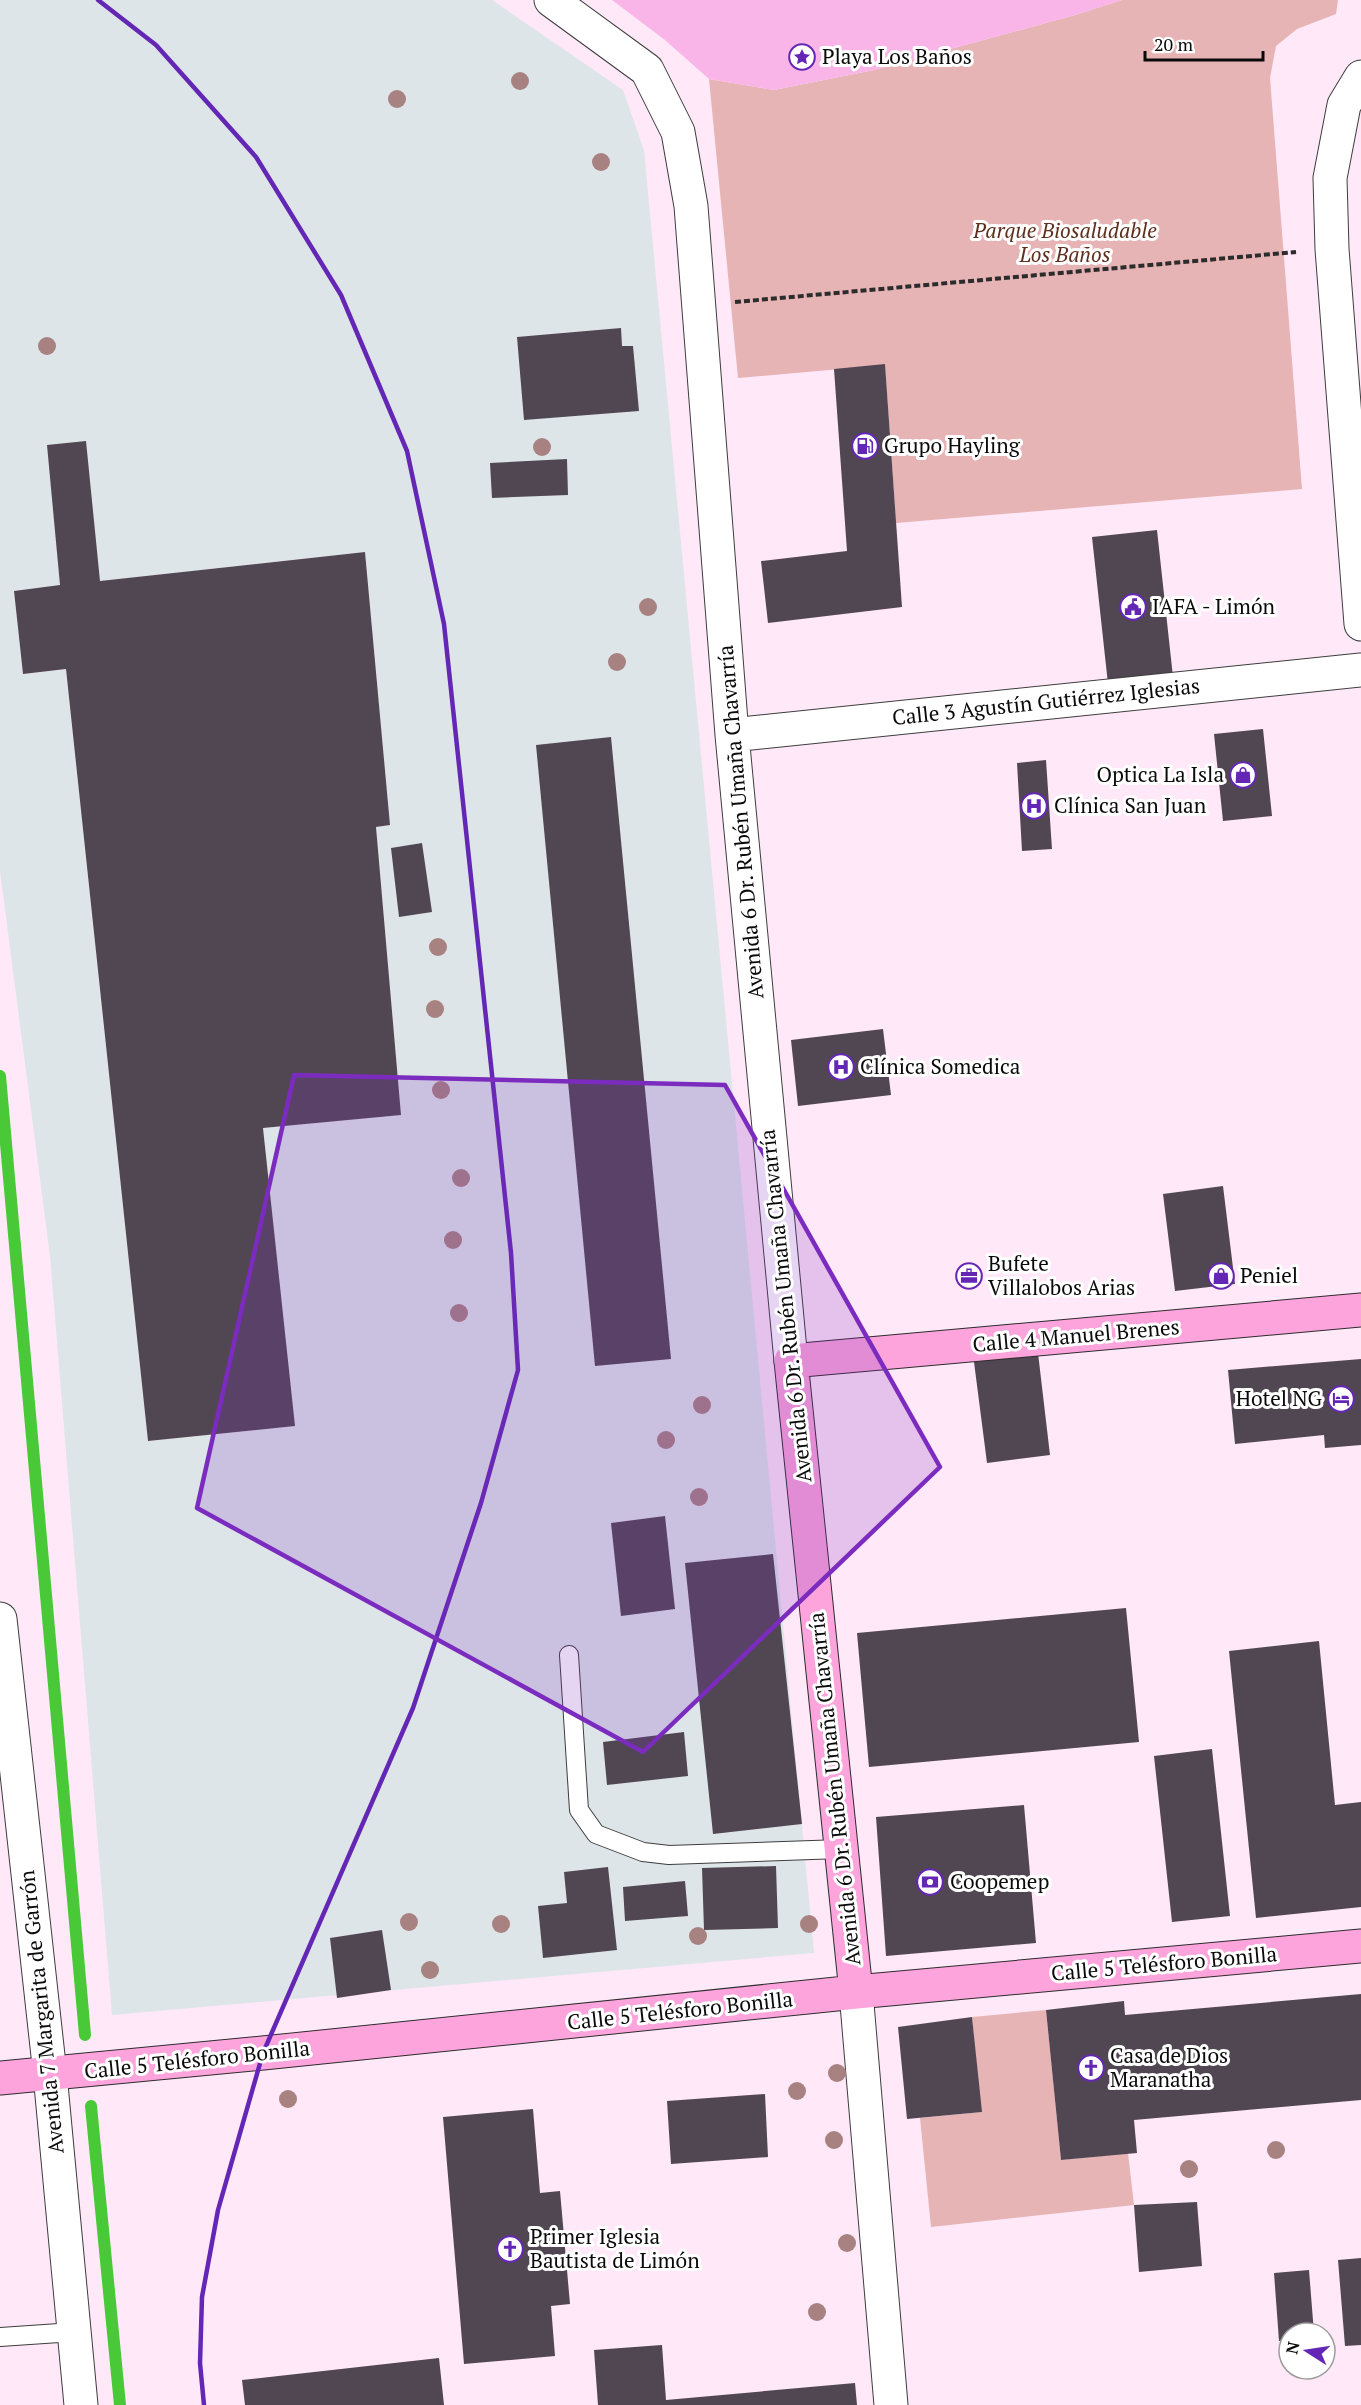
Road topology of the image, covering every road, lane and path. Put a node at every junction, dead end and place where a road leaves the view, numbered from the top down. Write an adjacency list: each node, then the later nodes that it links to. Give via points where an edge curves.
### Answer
1 (551, 0): 4 (street, Avenida 6 Dr. Rubén Umaña Chavarría, via 647,70 678,132 691,206)
2 (1361, 76): 3 (street, via 1344,105 1330,178)
3 (1332, 249): 4 (path); 5 (street)
4 (698, 305): 7 (street, Avenida 6 Dr. Rubén Umaña Chavarría)
5 (1361, 624)
6 (1361, 670): 7 (street, Calle 3 Agustín Gutiérrez Iglesias)
7 (732, 735): 9 (street, Avenida 6 Dr. Rubén Umaña Chavarría)
8 (1361, 1310): 9 (main road, Calle 4 Manuel Brenes)
9 (791, 1361): 12 (main road, Avenida 6 Dr. Rubén Umaña Chavarría)
10 (0, 1619): 15 (street, Avenida 7 Margarita de Garrón)
11 (569, 1655): 12 (lane, via 579,1810 596,1834 643,1852 669,1855)
12 (841, 1849): 14 (main road, Avenida 6 Dr. Rubén Umaña Chavarría)
13 (1361, 1946): 14 (main road, Calle 5 Telésforo Bonilla)
14 (856, 1992): 15 (main road, Calle 5 Telésforo Bonilla); 20 (street, Avenida 6 Dr. Rubén Umaña Chavarría)
15 (50, 2074): 16 (main road, Calle 5 Telésforo Bonilla); 17 (street, Avenida 7 Margarita de Garrón)
16 (0, 2078)
17 (74, 2332): 18 (lane); 19 (street, Avenida 7 Margarita de Garrón)
18 (0, 2337)
19 (81, 2405)
20 (891, 2405)

